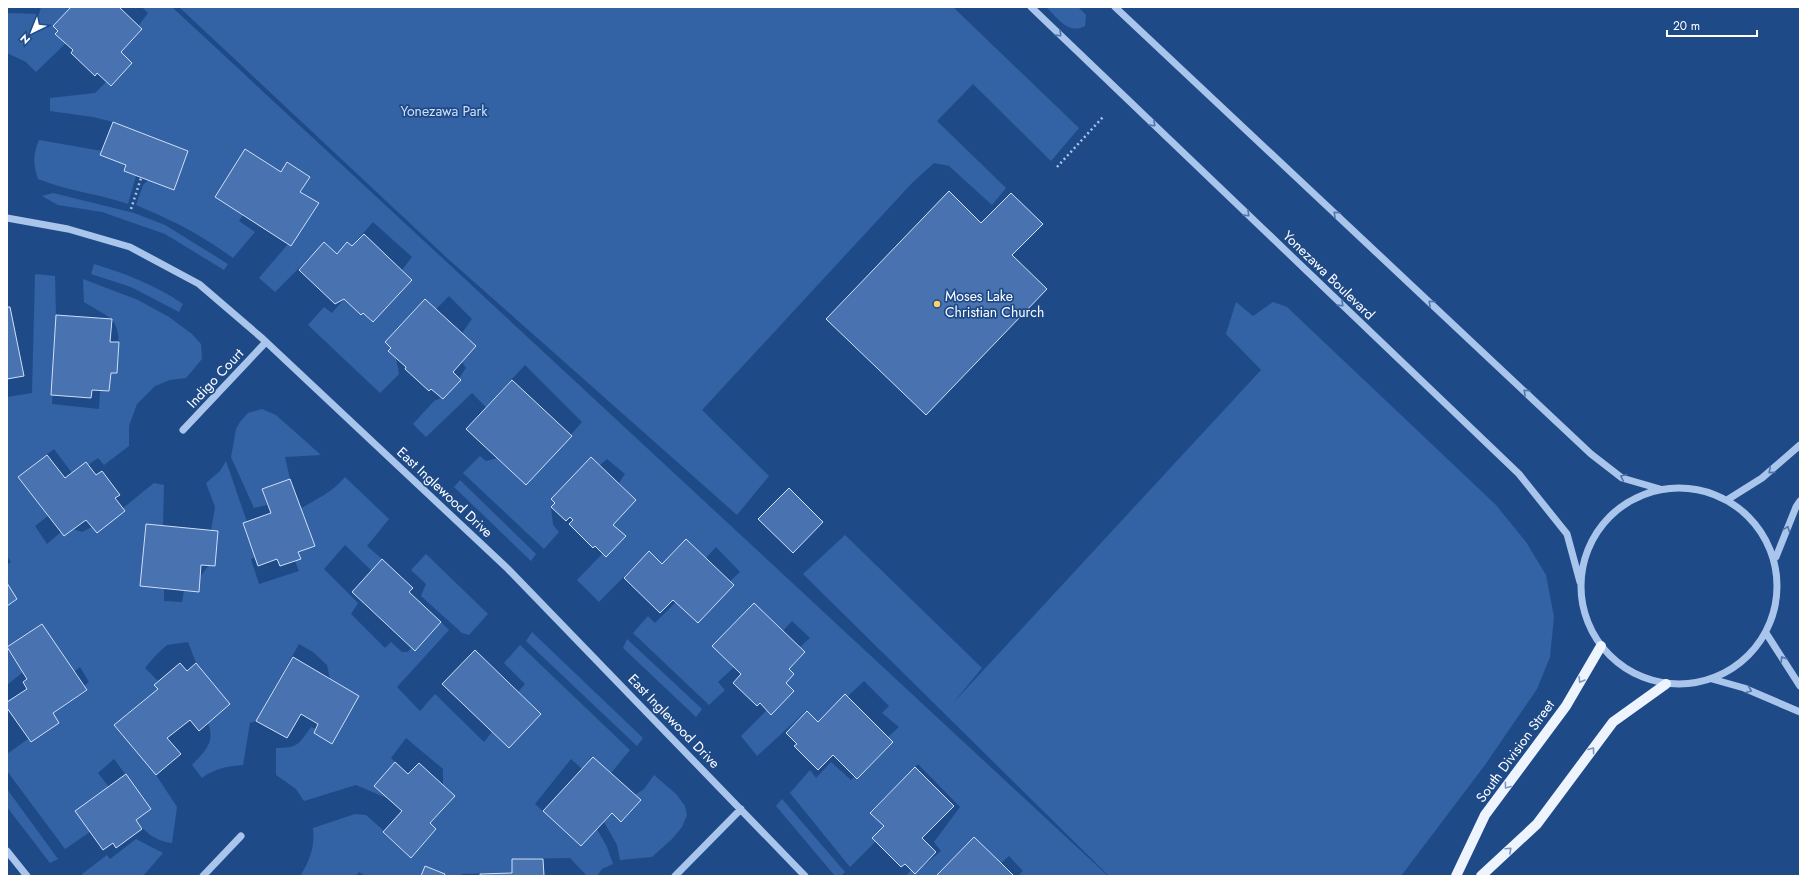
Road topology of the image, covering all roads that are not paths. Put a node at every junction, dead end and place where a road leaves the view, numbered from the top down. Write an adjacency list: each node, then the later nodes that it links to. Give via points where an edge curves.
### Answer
1 (1030, 7): 11 (street, Yonezawa Boulevard, one-way to 11, via 1519,474 1567,534)
2 (1115, 7): 7 (street, one-way to 2, via 1622,478 1591,454)
3 (7, 218): 4 (street, East Inglewood Drive, via 68,229 130,247 199,284)
4 (266, 342): 5 (street, Indigo Court); 18 (street, East Inglewood Drive, via 508,569)
5 (183, 430)
6 (1800, 445): 8 (street, one-way to 8, via 1762,478)
7 (1660, 489): 8 (street, via 1694,488); 11 (street, via 1628,501 1606,519 1587,548)
8 (1727, 500): 10 (street, via 1754,521)
9 (1800, 501): 10 (street, one-way to 9)
10 (1776, 557): 12 (street, via 1777,600)
11 (1580, 582): 13 (street, via 1585,616)
12 (1766, 633): 14 (street, via 1745,660); 16 (street, one-way to 12)
13 (1601, 646): 15 (street, via 1614,661); 25 (main road, South Division Street, one-way to 25, via 1566,706 1485,815)
14 (1712, 679): 15 (street, via 1678,685); 17 (street, one-way to 17, via 1744,688)
15 (1666, 684): 26 (main road, one-way to 15, via 1537,824 1613,722)
16 (1800, 686)
17 (1800, 712)
18 (741, 809): 23 (street); 24 (street, East Inglewood Drive)
19 (241, 836): 22 (street)
20 (7, 851): 21 (street)
21 (27, 876)
22 (203, 876)
23 (674, 876)
24 (805, 876)
25 (1456, 876)
26 (1481, 876)

